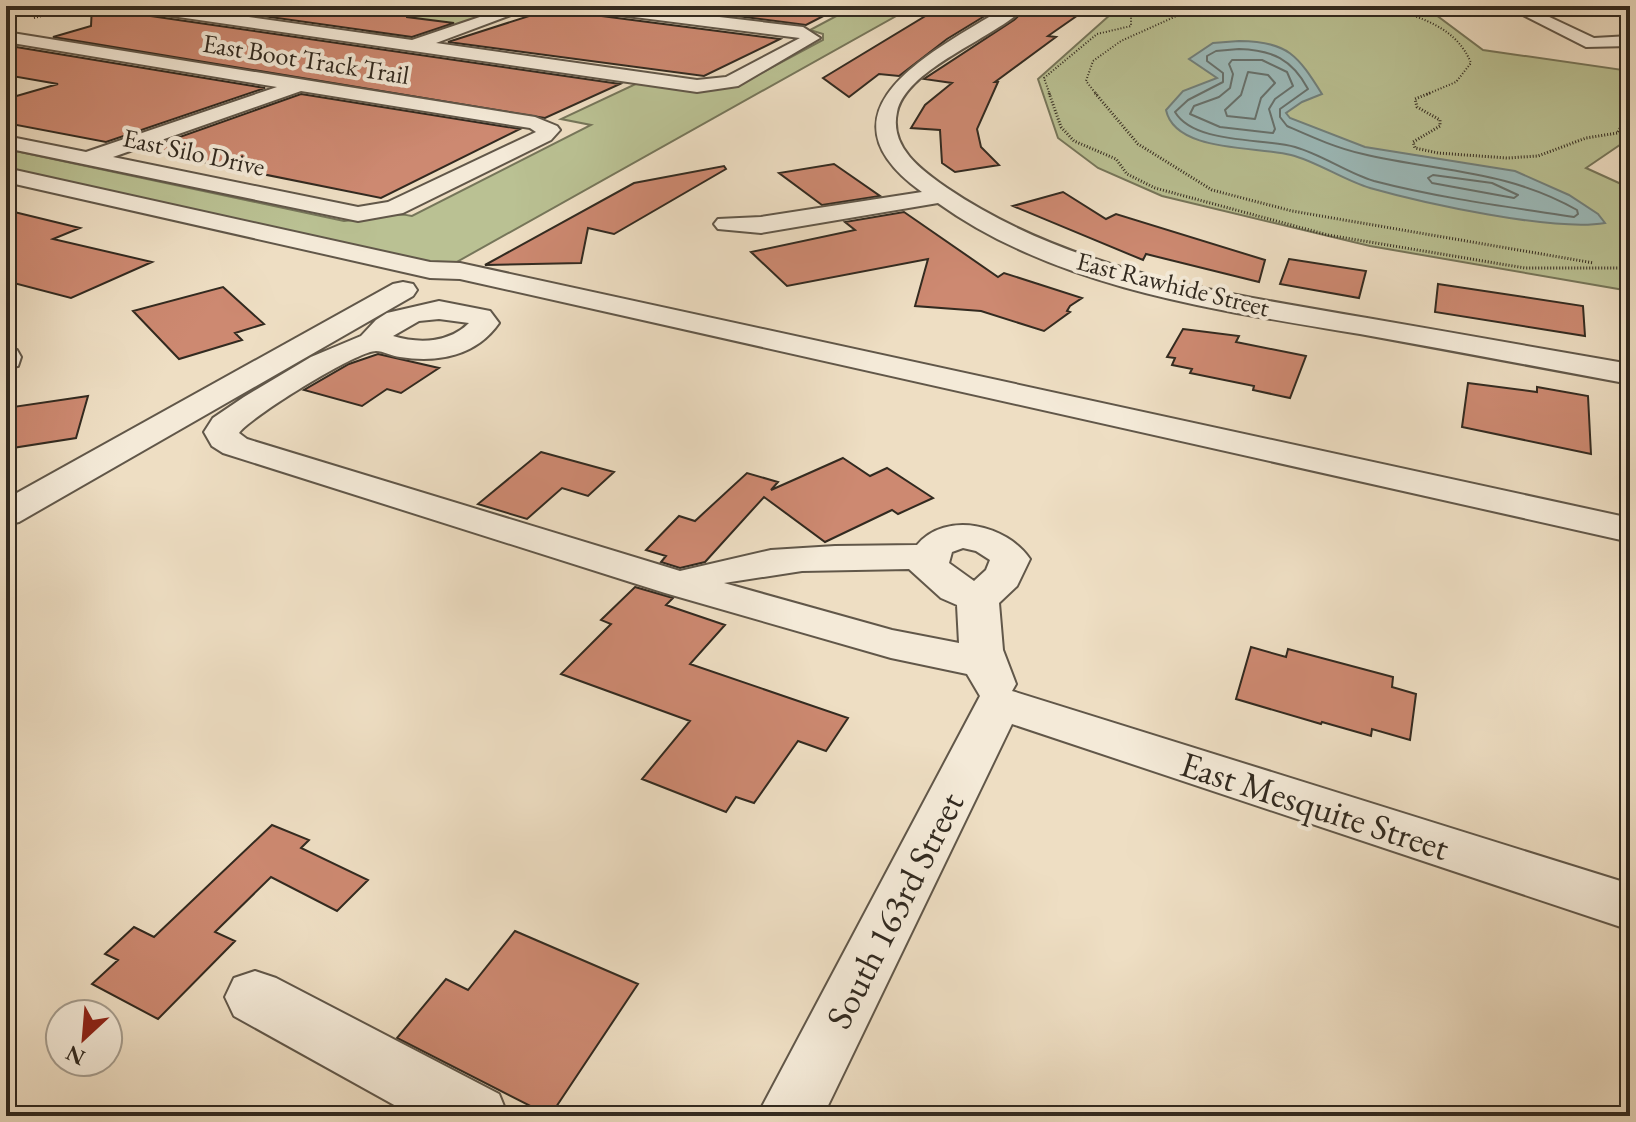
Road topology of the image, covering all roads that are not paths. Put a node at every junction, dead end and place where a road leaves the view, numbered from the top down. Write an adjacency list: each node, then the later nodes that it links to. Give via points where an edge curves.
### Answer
1 (137, 6): 10 (street)
2 (527, 6): 10 (street)
3 (587, 6): 10 (street, via 803,32 812,38 723,85 697,86)
4 (1018, 6): 17 (street, East Rawhide Street, via 910,78 891,100 889,144 906,168)
5 (1513, 6): 9 (street, via 1592,43)
6 (1623, 6): 7 (street)
7 (1630, 10)
8 (6, 37): 13 (street, East Boot Track Trail)
9 (1630, 41)
10 (413, 45): 11 (street)
11 (371, 60)
12 (342, 70): 13 (street)
13 (300, 85): 15 (street); 18 (street, East Boot Track Trail, via 549,128 544,136 435,189)
14 (6, 142): 15 (street, East Silo Drive)
15 (87, 159): 16 (street); 18 (street, East Silo Drive, via 347,213)
16 (12, 180): 20 (street)
17 (939, 196): 19 (street, via 761,225); 22 (street, East Rawhide Street, via 1028,242 1151,284)
18 (370, 213)
19 (727, 224)
20 (430, 270): 23 (street); 24 (street, via 460,271)
21 (377, 342): 26 (street, East Mesquite Street, via 346,351 239,415 225,425 224,439)
22 (1630, 374)
23 (6, 514)
24 (1630, 530)
25 (928, 557): 26 (street, via 754,563); 27 (street, via 936,576); 27 (street, via 944,539 996,542 1010,559 1008,569)
26 (680, 584): 28 (street, East Mesquite Street, via 891,644)
27 (978, 598): 28 (street, via 981,650)
28 (992, 683): 29 (street, East Mesquite Street); 32 (street, South 163rd Street)
29 (1630, 907)
30 (255, 997): 31 (street)
31 (476, 1116)
32 (789, 1116)

